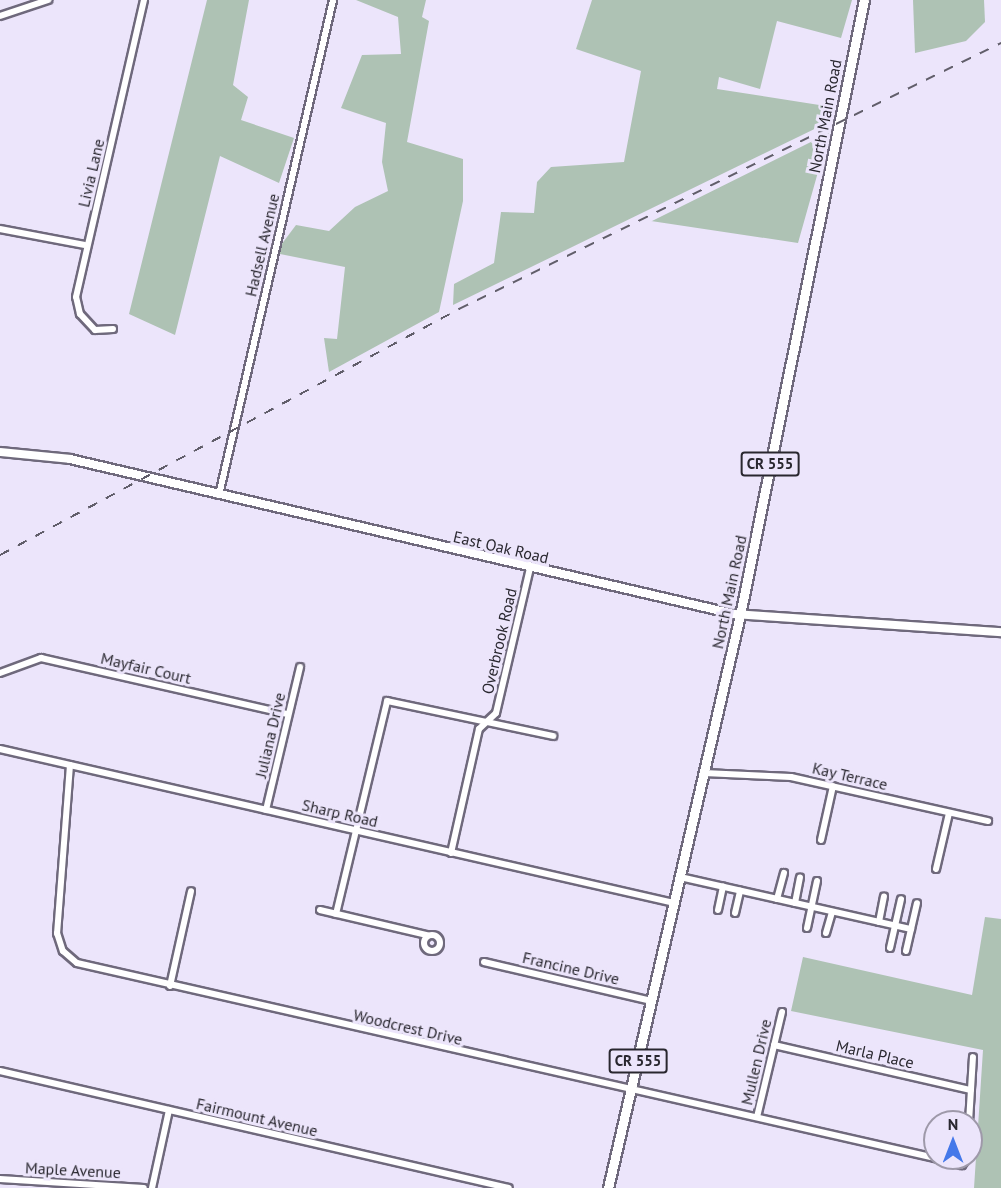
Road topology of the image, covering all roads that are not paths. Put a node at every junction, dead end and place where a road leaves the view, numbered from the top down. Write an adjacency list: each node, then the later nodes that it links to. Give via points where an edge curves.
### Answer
1 (48, 0): 5 (street)
2 (144, 0): 7 (street, Livia Lane)
3 (333, 0): 10 (street, Hadsell Avenue)
4 (864, 0): 12 (main road, North Main Road / CR 555)
5 (0, 16)
6 (0, 230): 7 (street)
7 (85, 245): 8 (street, Livia Lane, via 76,297 80,314 95,330)
8 (113, 329)
9 (0, 452): 10 (street, East Oak Road, via 70,459)
10 (219, 495): 11 (street, East Oak Road)
11 (530, 568): 12 (street, East Oak Road); 17 (street, Overbrook Road, via 496,713)
12 (740, 615): 13 (street, East Oak Road); 21 (main road, North Main Road / CR 555)
13 (1001, 632)
14 (300, 667): 16 (street, Juliana Drive)
15 (0, 673): 16 (street, Mayfair Court, via 24,660 41,658)
16 (288, 714): 23 (street, Juliana Drive)
17 (488, 721): 18 (street); 26 (street, via 391,699 384,704); 28 (street, Overbrook Road, via 479,729)
18 (553, 736)
19 (0, 749): 20 (street, Sharp Road)
20 (70, 765): 23 (street, Sharp Road); 58 (street, Woodcrest Drive, via 60,945 85,966)
21 (704, 773): 22 (street, Kay Terrace, via 791,777); 31 (main road, North Main Road / CR 555)
22 (833, 786): 24 (street, Kay Terrace); 27 (street)
23 (266, 810): 26 (street, Sharp Road)
24 (949, 813): 25 (street, Kay Terrace); 29 (street)
25 (988, 821)
26 (355, 830): 28 (street, Sharp Road); 48 (street)
27 (821, 840)
28 (451, 853): 40 (street, Sharp Road)
29 (936, 869)
30 (784, 873): 38 (street)
31 (680, 877): 34 (street); 40 (main road, North Main Road / CR 555)
32 (800, 878): 41 (street)
33 (817, 881): 43 (street)
34 (723, 887): 36 (street); 45 (street)
35 (191, 891): 58 (street)
36 (740, 891): 38 (street); 47 (street)
37 (884, 896): 49 (street)
38 (777, 899): 41 (street)
39 (901, 899): 50 (street)
40 (674, 903): 59 (main road, North Main Road / CR 555)
41 (795, 903): 43 (street)
42 (917, 903): 52 (street)
43 (813, 907): 46 (street); 51 (street)
44 (320, 910): 48 (street)
45 (718, 910)
46 (832, 912): 49 (street); 53 (street)
47 (735, 913)
48 (336, 914): 54 (street)
49 (879, 922): 50 (street)
50 (895, 926): 52 (street); 55 (street)
51 (807, 928)
52 (911, 929): 56 (street)
53 (826, 933)
54 (427, 935)
55 (890, 948)
56 (906, 951)
57 (484, 962): 59 (street, Francine Drive)
58 (170, 986): 64 (street, Woodcrest Drive)
59 (652, 1001): 64 (main road, North Main Road / CR 555)
60 (782, 1012): 61 (street, Mullen Drive)
61 (774, 1045): 65 (street, Marla Place); 68 (street, Mullen Drive)
62 (974, 1057): 65 (street)
63 (0, 1071): 66 (street, Fairmount Avenue)
64 (631, 1090): 68 (street, Woodcrest Drive); 75 (main road, North Main Road / CR 555)
65 (971, 1090): 67 (street)
66 (169, 1110): 73 (street); 74 (street, Fairmount Avenue)
67 (970, 1110)
68 (757, 1117): 69 (street, Woodcrest Drive)
69 (923, 1155)
70 (0, 1179): 71 (street, Maple Avenue)
71 (38, 1185): 72 (street, Maple Avenue)
72 (144, 1188)
73 (152, 1188)
74 (509, 1188)
75 (608, 1188)

